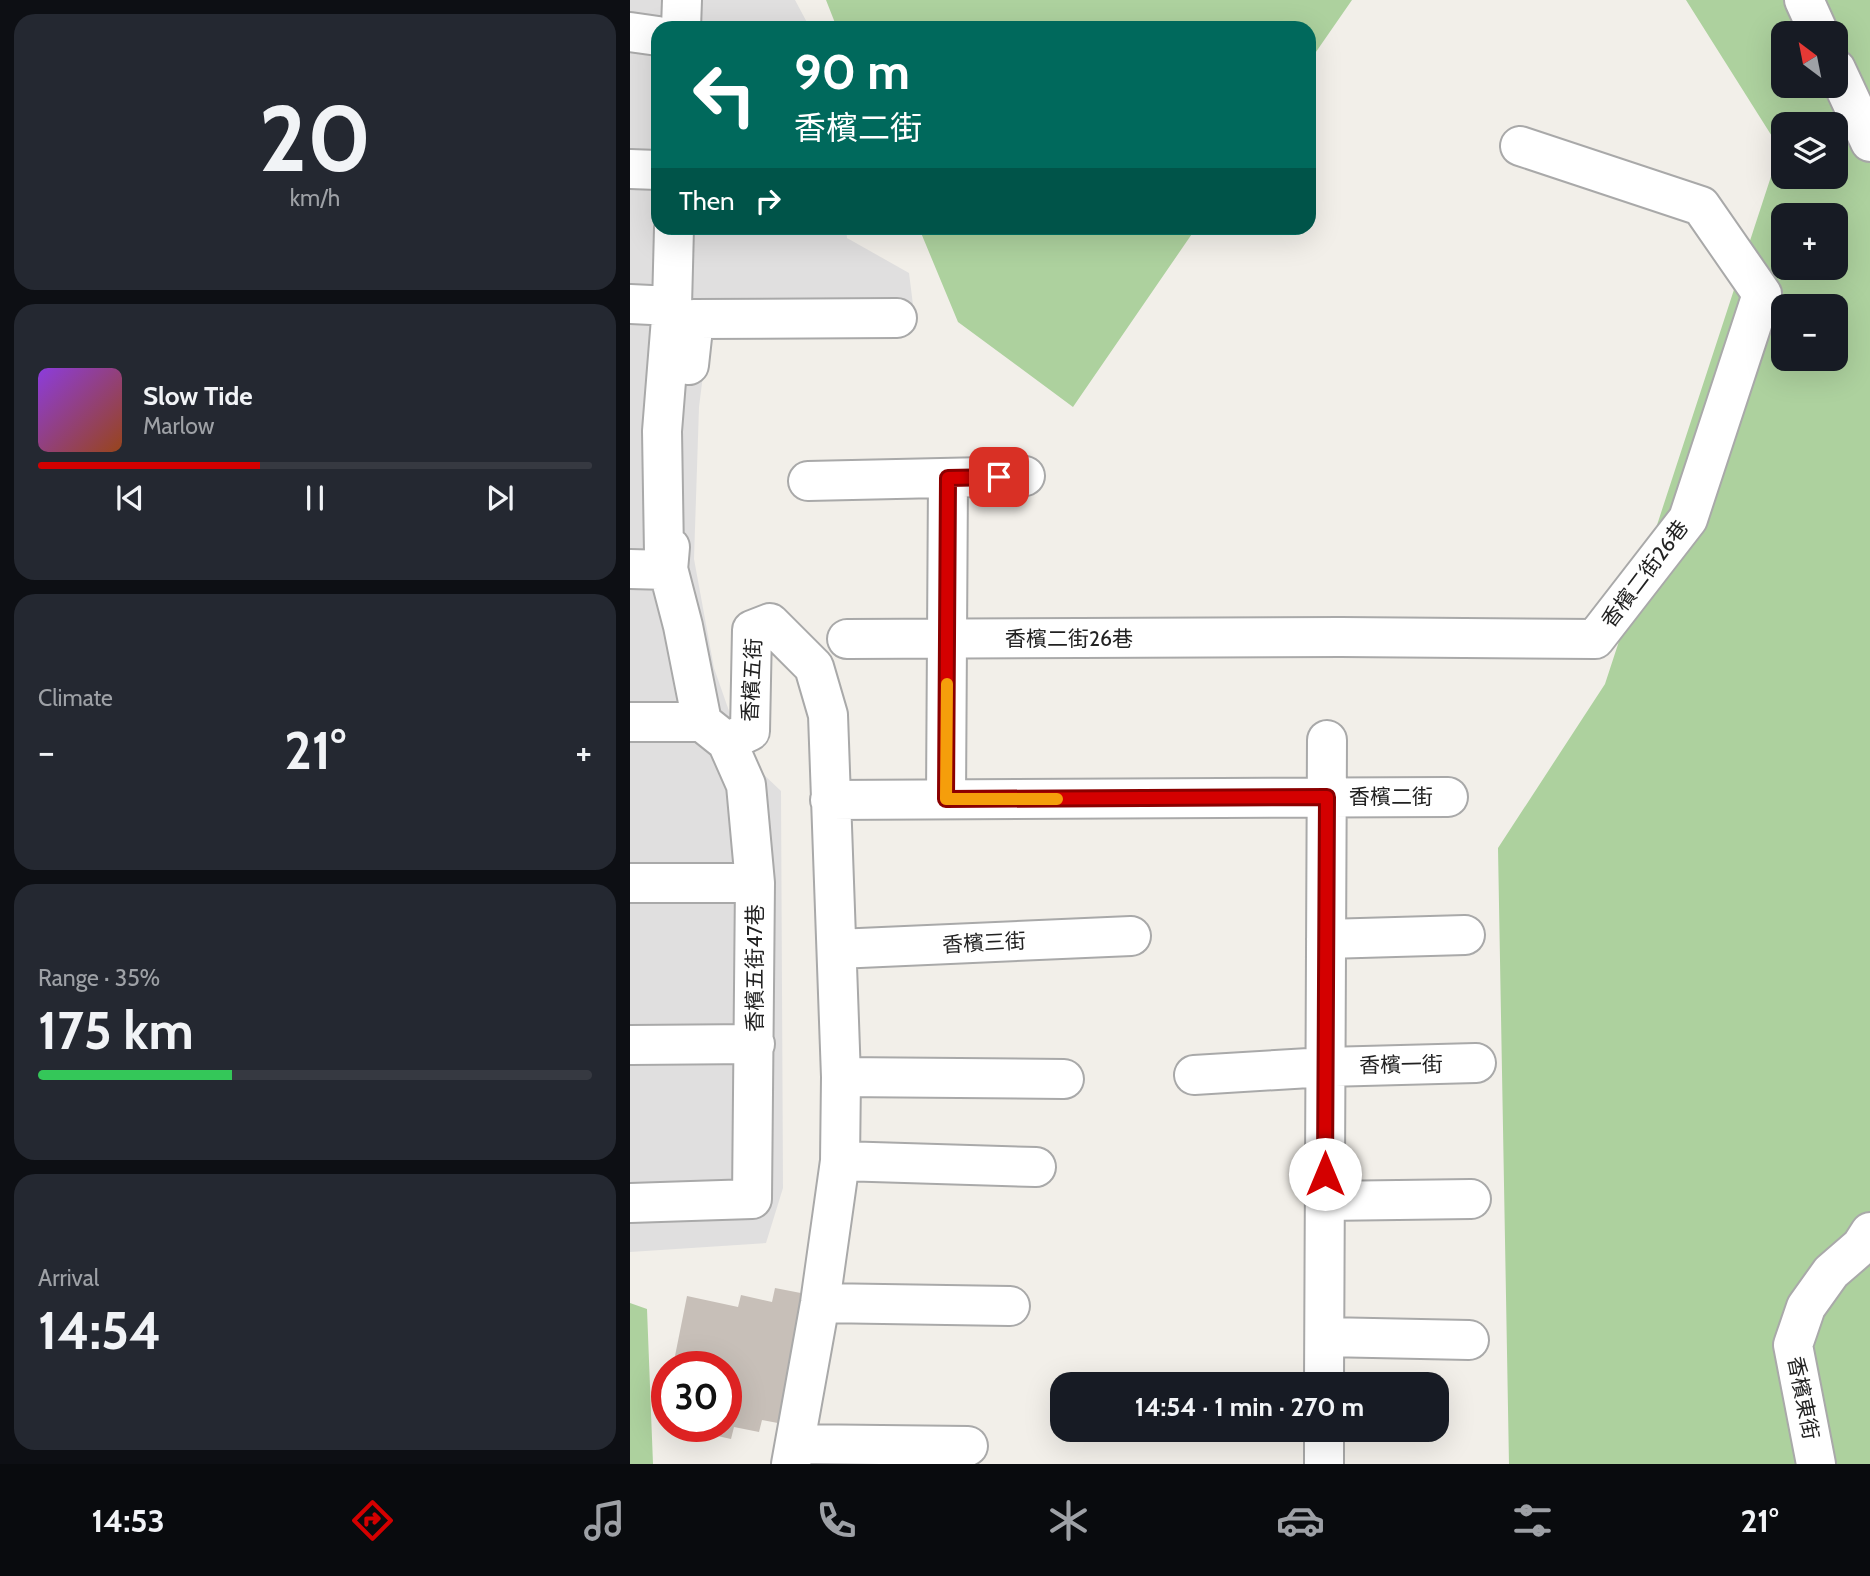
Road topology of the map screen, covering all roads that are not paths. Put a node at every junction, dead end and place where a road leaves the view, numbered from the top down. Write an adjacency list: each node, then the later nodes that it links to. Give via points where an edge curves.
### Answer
1 (682, 0): 3 (street)
2 (1804, 0): 4 (street)
3 (681, 21)
4 (1814, 21)
5 (630, 32): 6 (street)
6 (651, 35)
7 (1848, 95): 8 (street)
8 (1870, 142)
9 (1520, 146): 23 (street, 香檳二街26巷, via 1701,206 1762,294 1688,519 1595,639)
10 (630, 169): 11 (street)
11 (651, 170)
12 (674, 235): 14 (street)
13 (630, 304): 14 (street)
14 (672, 306): 16 (street)
15 (897, 318): 21 (street, via 694,319)
16 (646, 431): 21 (street)
17 (1025, 476): 18 (street)
18 (948, 478): 19 (street); 23 (street)
19 (807, 481)
20 (630, 569): 21 (street)
21 (668, 570): 25 (street)
22 (847, 639): 23 (street, 香檳二街26巷)
23 (947, 639): 29 (street)
24 (630, 722): 25 (street)
25 (715, 732): 30 (street, 香檳五街, via 750,731 752,630 771,623 814,667 828,715); 32 (street, 香檳五街47巷, via 746,785)
26 (1327, 740): 27 (street)
27 (1327, 797): 28 (street, 香檳二街); 29 (street, 香檳二街); 35 (street)
28 (1448, 797)
29 (946, 799): 30 (street, 香檳二街)
30 (830, 800): 36 (street)
31 (630, 883): 32 (street)
32 (755, 883): 37 (street, 香檳五街47巷)
33 (1465, 935): 35 (street)
34 (1131, 936): 36 (street, 香檳三街)
35 (1326, 939): 40 (street)
36 (837, 949): 42 (street)
37 (755, 1044): 38 (street); 48 (street, 香檳五街47巷, via 752,1199)
38 (630, 1045)
39 (1476, 1063): 40 (street, 香檳一街)
40 (1326, 1067): 41 (street, 香檳一街); 47 (street)
41 (1194, 1075)
42 (841, 1077): 43 (street); 44 (street)
43 (1063, 1079)
44 (840, 1161): 45 (street); 50 (street)
45 (1036, 1167)
46 (1471, 1199): 47 (street)
47 (1325, 1201): 52 (street)
48 (630, 1203)
49 (1870, 1232): 59 (street, 香檳東街, via 1831,1272 1806,1307 1793,1345)
50 (820, 1303): 51 (street); 57 (street)
51 (1010, 1306)
52 (1325, 1337): 53 (street); 54 (street)
53 (1469, 1340)
54 (1324, 1372)
55 (1324, 1442): 58 (street)
56 (968, 1446): 57 (street)
57 (793, 1454)
58 (1324, 1464)
59 (1816, 1464)

